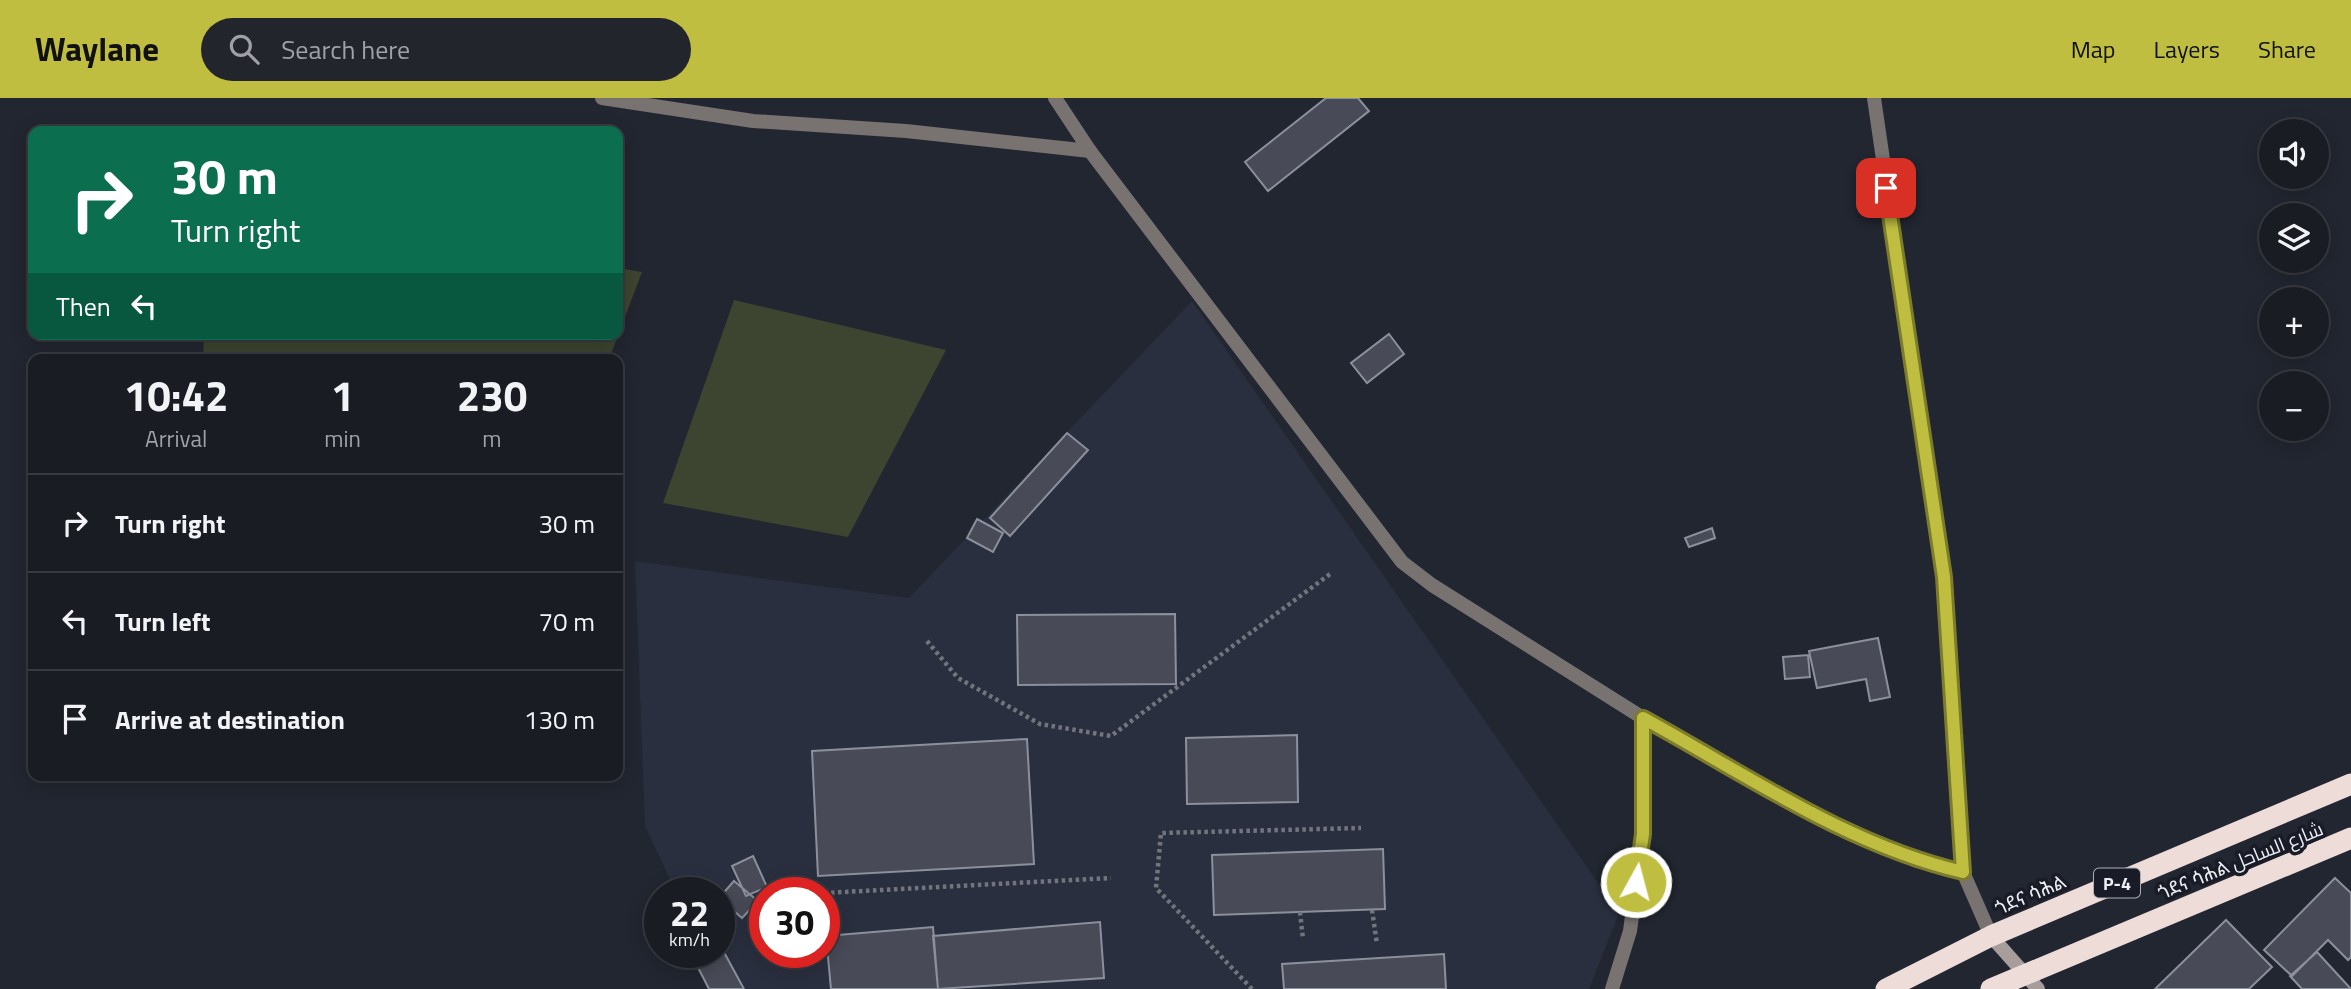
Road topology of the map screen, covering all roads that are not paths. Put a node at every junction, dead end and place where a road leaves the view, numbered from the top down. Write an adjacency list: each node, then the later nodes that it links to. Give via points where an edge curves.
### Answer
1 (602, 98): 4 (street, via 753,121 906,131)
2 (1055, 98): 4 (street)
3 (1874, 98): 8 (street, via 1944,577)
4 (1090, 151): 5 (street, via 1402,562)
5 (1643, 718): 8 (street, via 1817,816 1916,861); 11 (street, via 1643,834 1630,931)
6 (2351, 784): 9 (highway, ጎደና ሳሕል / P-4)
7 (2351, 838): 10 (highway, ጎደና ሳሕል شارع الساحل / P-4)
8 (1963, 872): 9 (street)
9 (1991, 936): 10 (street); 12 (highway, ጎደና ሳሕል / P-4)
10 (2023, 973): 13 (highway, ጎደና ሳሕል شارع الساحل / P-4); 14 (street)
11 (1612, 989)
12 (1886, 989)
13 (1991, 989)
14 (2038, 989)

